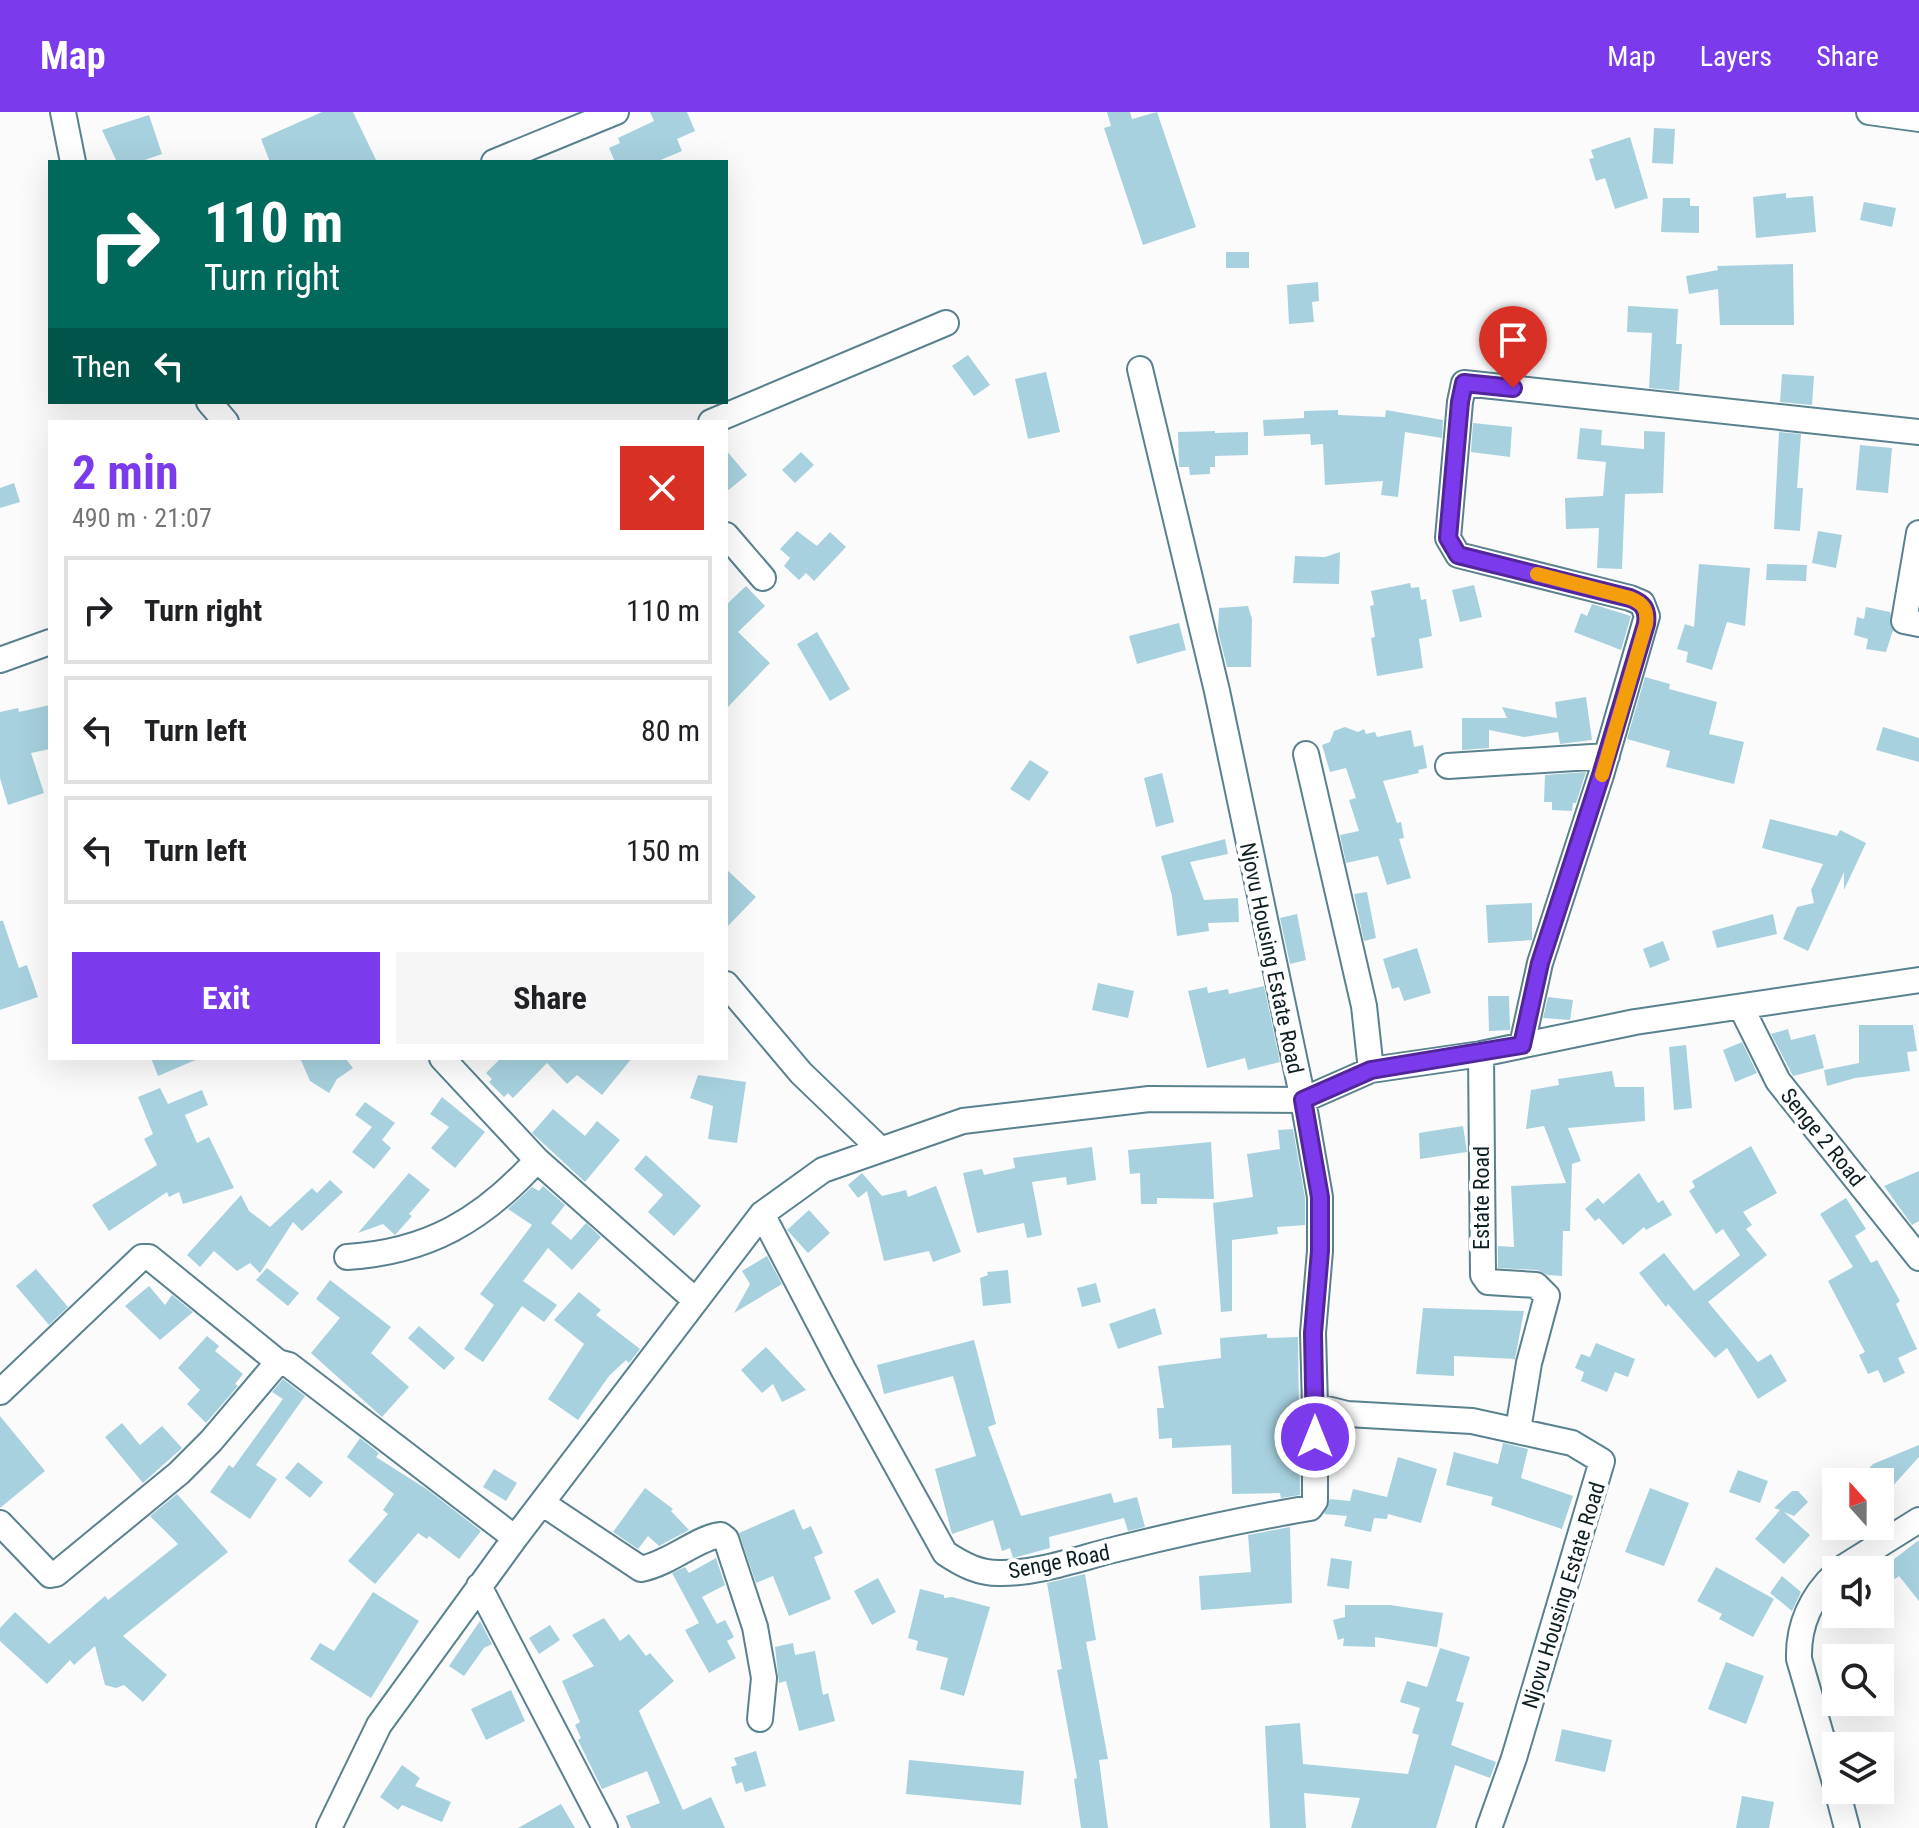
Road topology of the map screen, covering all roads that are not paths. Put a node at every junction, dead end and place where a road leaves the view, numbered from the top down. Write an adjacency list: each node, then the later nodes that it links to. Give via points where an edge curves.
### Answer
1 (63, 112): 5 (street)
2 (616, 112): 6 (street)
3 (1869, 112): 4 (street)
4 (1919, 119)
5 (73, 160)
6 (499, 160)
7 (946, 323): 11 (street)
8 (1140, 369): 29 (street, Njovu Housing Estate Road, via 1217,691)
9 (211, 404): 10 (street)
10 (224, 420)
11 (716, 420)
12 (1919, 432): 20 (street, via 1464,383 1448,538 1452,548 1458,555 1630,598 1646,610)
13 (1919, 533): 16 (street, via 1904,621)
14 (728, 537): 15 (street)
15 (763, 578)
16 (1919, 624)
17 (48, 643): 18 (street)
18 (0, 660)
19 (1306, 754): 28 (street, via 1364,1006)
20 (1607, 756): 21 (street); 25 (street, via 1540,963)
21 (1448, 766)
22 (1919, 980): 24 (street)
23 (728, 986): 30 (street, via 801,1073)
24 (1741, 1007): 25 (street); 34 (street, Senge 2 Road, via 1778,1081)
25 (1522, 1045): 26 (street)
26 (1481, 1054): 28 (street); 39 (street, Estate Road, via 1483,1275 1488,1282 1536,1285 1547,1296)
27 (444, 1060): 31 (street)
28 (1371, 1070): 29 (street)
29 (1303, 1100): 30 (street, via 1149,1099 963,1121); 38 (street, Njovu Housing Estate Road, via 1320,1197)
30 (880, 1149): 32 (street, via 823,1170)
31 (537, 1160): 33 (street, via 485,1210 437,1238 376,1255); 35 (street)
32 (762, 1214): 35 (street); 38 (street, Senge Road, via 945,1553 963,1565 984,1572 1033,1569 1310,1508 1315,1501)
33 (347, 1257)
34 (1919, 1258)
35 (695, 1300): 40 (street)
36 (278, 1362): 37 (street, via 146,1257); 42 (street, via 179,1473 56,1574 50,1575); 43 (street, via 289,1365)
37 (0, 1392)
38 (1315, 1406): 39 (street, Njovu Housing Estate Road, via 1347,1414 1472,1421)
39 (1518, 1430): 52 (street, Njovu Housing Estate Road, via 1572,1443 1603,1465)
40 (542, 1503): 43 (street); 47 (street, via 641,1569 670,1561 710,1537 726,1539 755,1627 764,1678)
41 (1919, 1520): 44 (street)
42 (0, 1523)
43 (515, 1538): 45 (street)
44 (1863, 1556)
45 (479, 1586): 50 (street, via 379,1725); 51 (street)
46 (1822, 1589): 48 (street, via 1803,1618 1799,1646)
47 (760, 1719)
48 (1822, 1739)
49 (1840, 1804): 53 (street)
50 (329, 1828)
51 (605, 1828)
52 (1489, 1828)
53 (1847, 1828)

